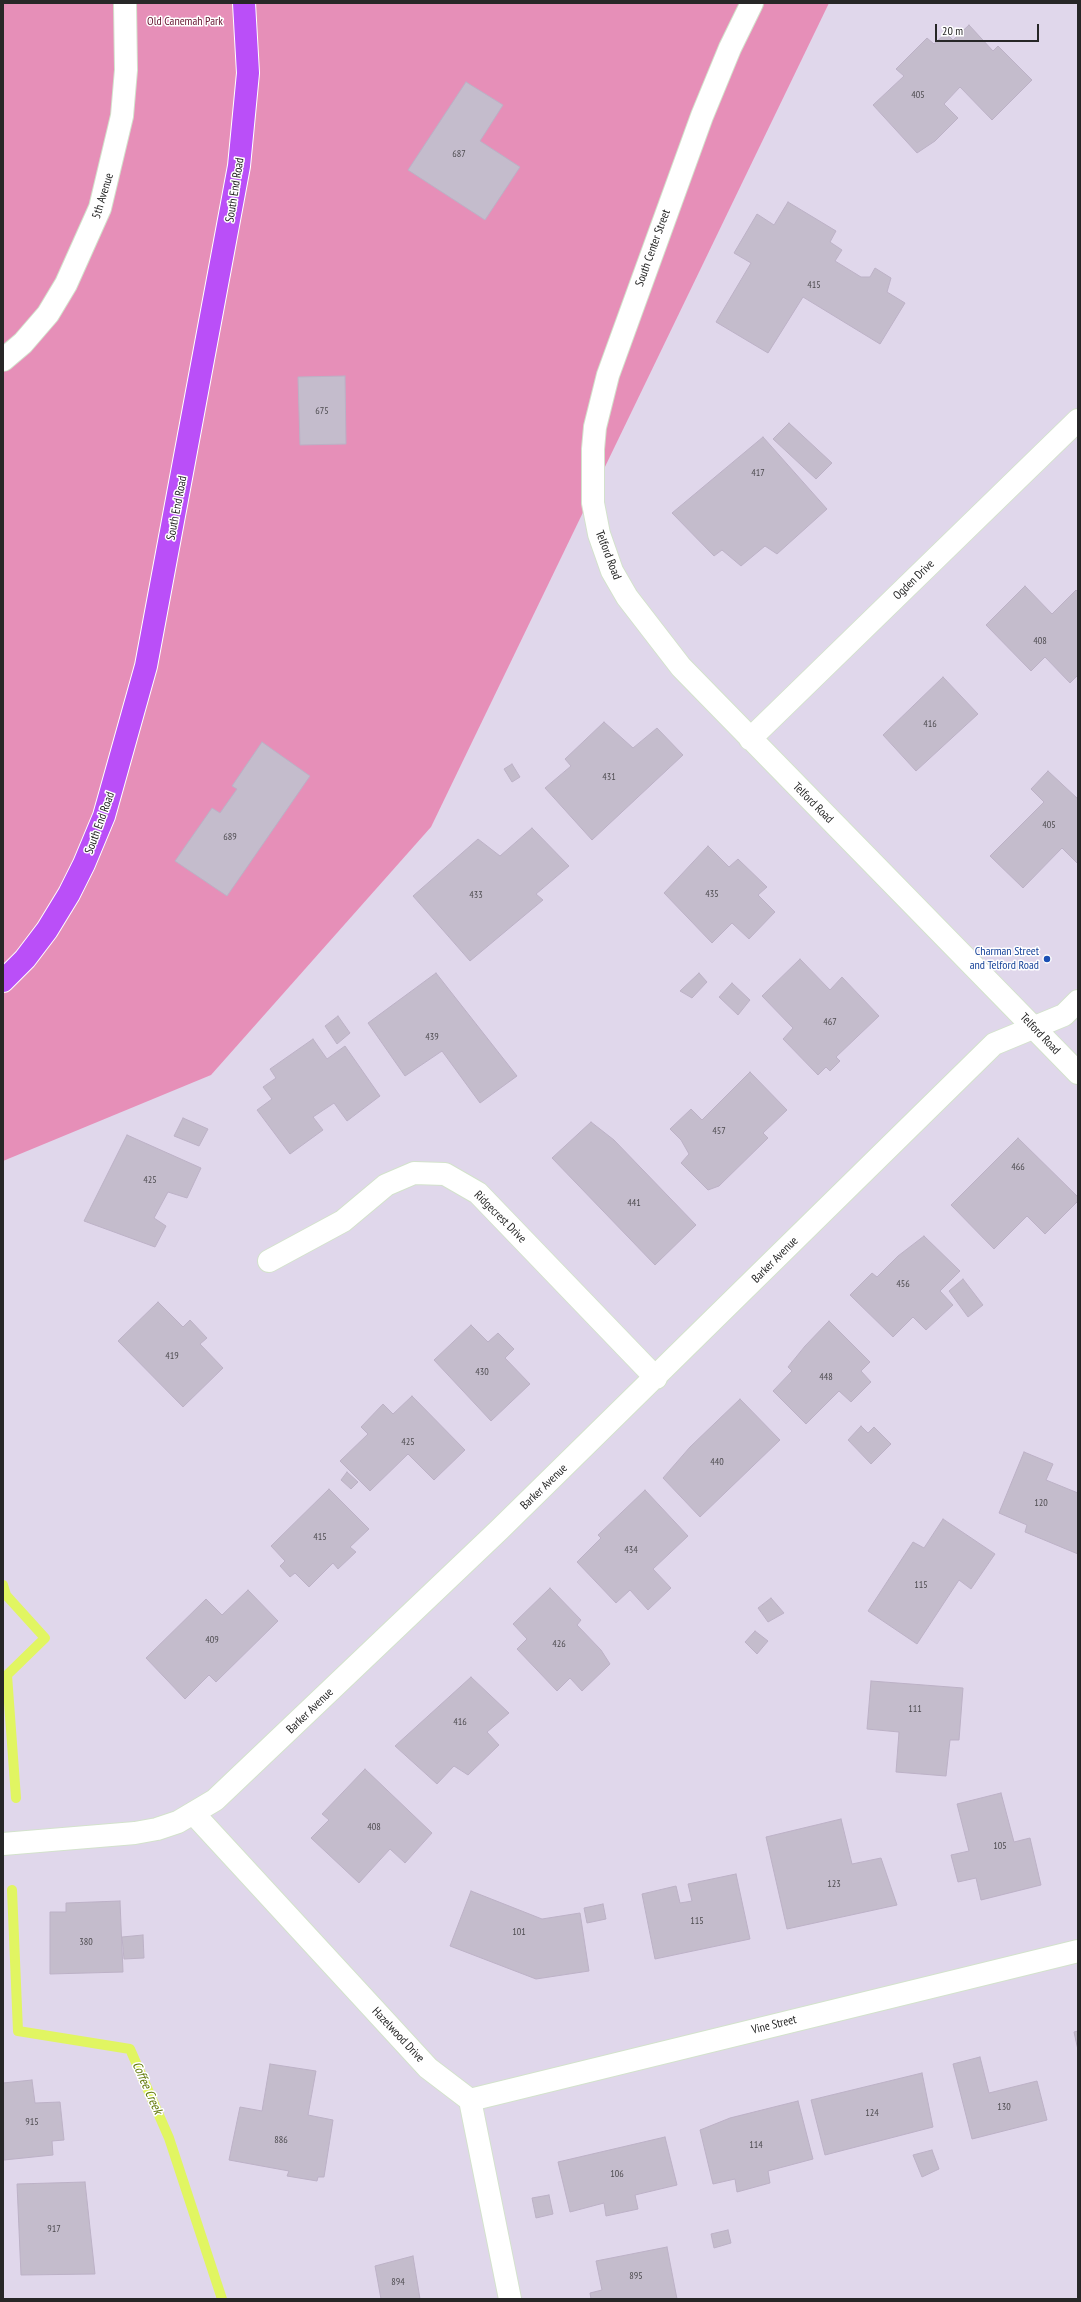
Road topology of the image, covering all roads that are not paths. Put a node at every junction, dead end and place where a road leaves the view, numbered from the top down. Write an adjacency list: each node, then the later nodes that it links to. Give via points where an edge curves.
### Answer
1 (125, 3): 4 (street, 5th Avenue, via 126,70 122,116 100,208 66,284 48,314 23,343)
2 (244, 3): 8 (main road, South End Road, via 248,73 239,166 146,666 104,816 84,864 47,930 25,959)
3 (752, 3): 6 (street, South Center Street, via 732,42 702,116 608,375 595,427)
4 (3, 360)
5 (1078, 420): 7 (street, Ogden Drive)
6 (593, 503): 7 (street, Telford Road, via 606,557 626,597 681,667)
7 (750, 739): 10 (street, Telford Road)
8 (3, 981)
9 (1078, 1001): 10 (street, Barker Avenue, via 1064,1015)
10 (1034, 1027): 11 (street, Telford Road); 13 (street, Barker Avenue, via 994,1044)
11 (1078, 1073)
12 (269, 1261): 13 (street, Ridgecrest Drive, via 343,1220 386,1185 414,1173 445,1174 478,1193)
13 (656, 1378): 14 (street, Barker Avenue, via 246,1772 215,1800)
14 (194, 1814): 15 (street, Barker Avenue, via 178,1822 135,1833); 17 (street, Hazelwood Drive, via 428,2068)
15 (3, 1844)
16 (1078, 1951): 17 (street, Vine Street)
17 (470, 2100): 18 (street)
18 (510, 2299)

